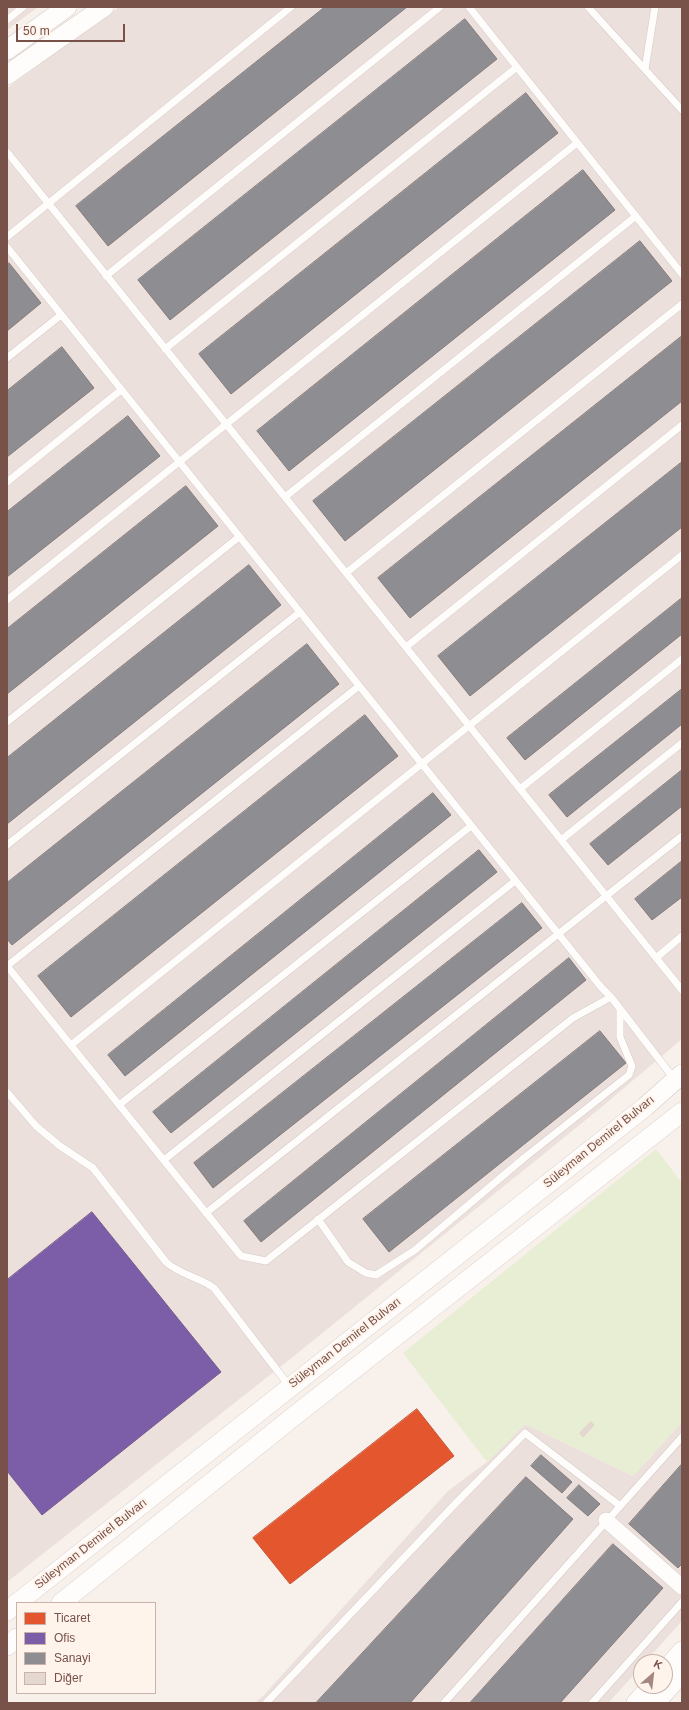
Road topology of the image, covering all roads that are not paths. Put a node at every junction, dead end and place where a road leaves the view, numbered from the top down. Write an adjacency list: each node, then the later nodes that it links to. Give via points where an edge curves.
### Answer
1 (24, 7): 9 (lane)
2 (67, 7): 10 (street)
3 (104, 7): 13 (street)
4 (291, 7): 17 (lane)
5 (440, 7): 22 (lane)
6 (469, 7): 11 (lane)
7 (588, 7): 12 (lane)
8 (655, 7): 12 (lane)
9 (7, 20)
10 (7, 50)
11 (517, 67): 15 (lane); 25 (lane)
12 (645, 69): 14 (lane)
13 (7, 75)
14 (682, 110)
15 (577, 143): 18 (lane); 28 (lane)
16 (7, 152): 17 (lane)
17 (48, 203): 19 (lane); 22 (lane)
18 (636, 216): 21 (lane); 32 (lane)
19 (7, 237)
20 (7, 247): 24 (lane)
21 (682, 274)
22 (106, 276): 25 (lane)
23 (682, 304): 35 (lane)
24 (61, 315): 26 (lane); 27 (lane)
25 (165, 349): 28 (lane)
26 (7, 358)
27 (121, 390): 30 (lane); 31 (lane)
28 (226, 424): 30 (lane); 32 (lane)
29 (682, 425): 38 (lane)
30 (179, 462): 33 (lane); 36 (lane)
31 (7, 482)
32 (285, 497): 35 (lane)
33 (240, 537): 37 (lane); 41 (lane)
34 (682, 555): 42 (lane)
35 (346, 573): 38 (lane)
36 (7, 600)
37 (300, 612): 40 (lane); 49 (lane)
38 (406, 647): 42 (lane)
39 (682, 659): 45 (lane)
40 (359, 686): 44 (lane); 55 (lane)
41 (7, 722)
42 (469, 726): 44 (lane); 45 (lane)
43 (682, 743): 48 (lane)
44 (422, 764): 46 (lane); 59 (lane)
45 (520, 789): 48 (lane)
46 (471, 826): 50 (lane); 62 (lane)
47 (682, 836): 51 (lane)
48 (561, 840): 51 (lane)
49 (7, 845)
50 (516, 881): 52 (lane); 64 (lane)
51 (606, 896): 52 (lane); 54 (lane)
52 (558, 934): 57 (lane); 65 (lane)
53 (682, 936): 54 (lane)
54 (656, 958): 56 (lane)
55 (7, 966): 59 (lane)
56 (682, 990)
57 (611, 997): 58 (lane); 66 (lane, via 573,1018)
58 (620, 1010): 60 (lane); 66 (lane, via 620,1037 632,1066 629,1075 524,1158 415,1250 376,1274 368,1274 348,1262)
59 (71, 1045): 62 (lane)
60 (679, 1077): 67 (street, Süleyman Demirel Bulvarı, via 645,1107)
61 (7, 1092): 67 (lane, via 36,1126 93,1168 172,1268 202,1280 214,1288)
62 (119, 1105): 64 (lane)
63 (682, 1112): 73 (street, via 298,1413)
64 (164, 1160): 65 (lane)
65 (206, 1213): 66 (lane, via 241,1256 266,1260)
66 (318, 1219)
67 (290, 1387): 72 (street, Süleyman Demirel Bulvarı)
68 (682, 1437): 69 (lane)
69 (619, 1505): 70 (lane); 83 (lane, via 525,1433)
70 (606, 1520): 71 (street); 84 (lane)
71 (682, 1587)
72 (18, 1602)
73 (62, 1602)
74 (682, 1602): 85 (lane)
75 (16, 1604): 76 (street, Süleyman Demirel Bulvarı)
76 (7, 1611)
77 (16, 1639): 78 (street)
78 (7, 1646)
79 (682, 1651): 80 (street)
80 (673, 1661)
81 (682, 1673): 87 (street)
82 (644, 1694): 86 (street)
83 (266, 1703)
84 (444, 1703)
85 (592, 1703)
86 (636, 1703)
87 (655, 1703)

